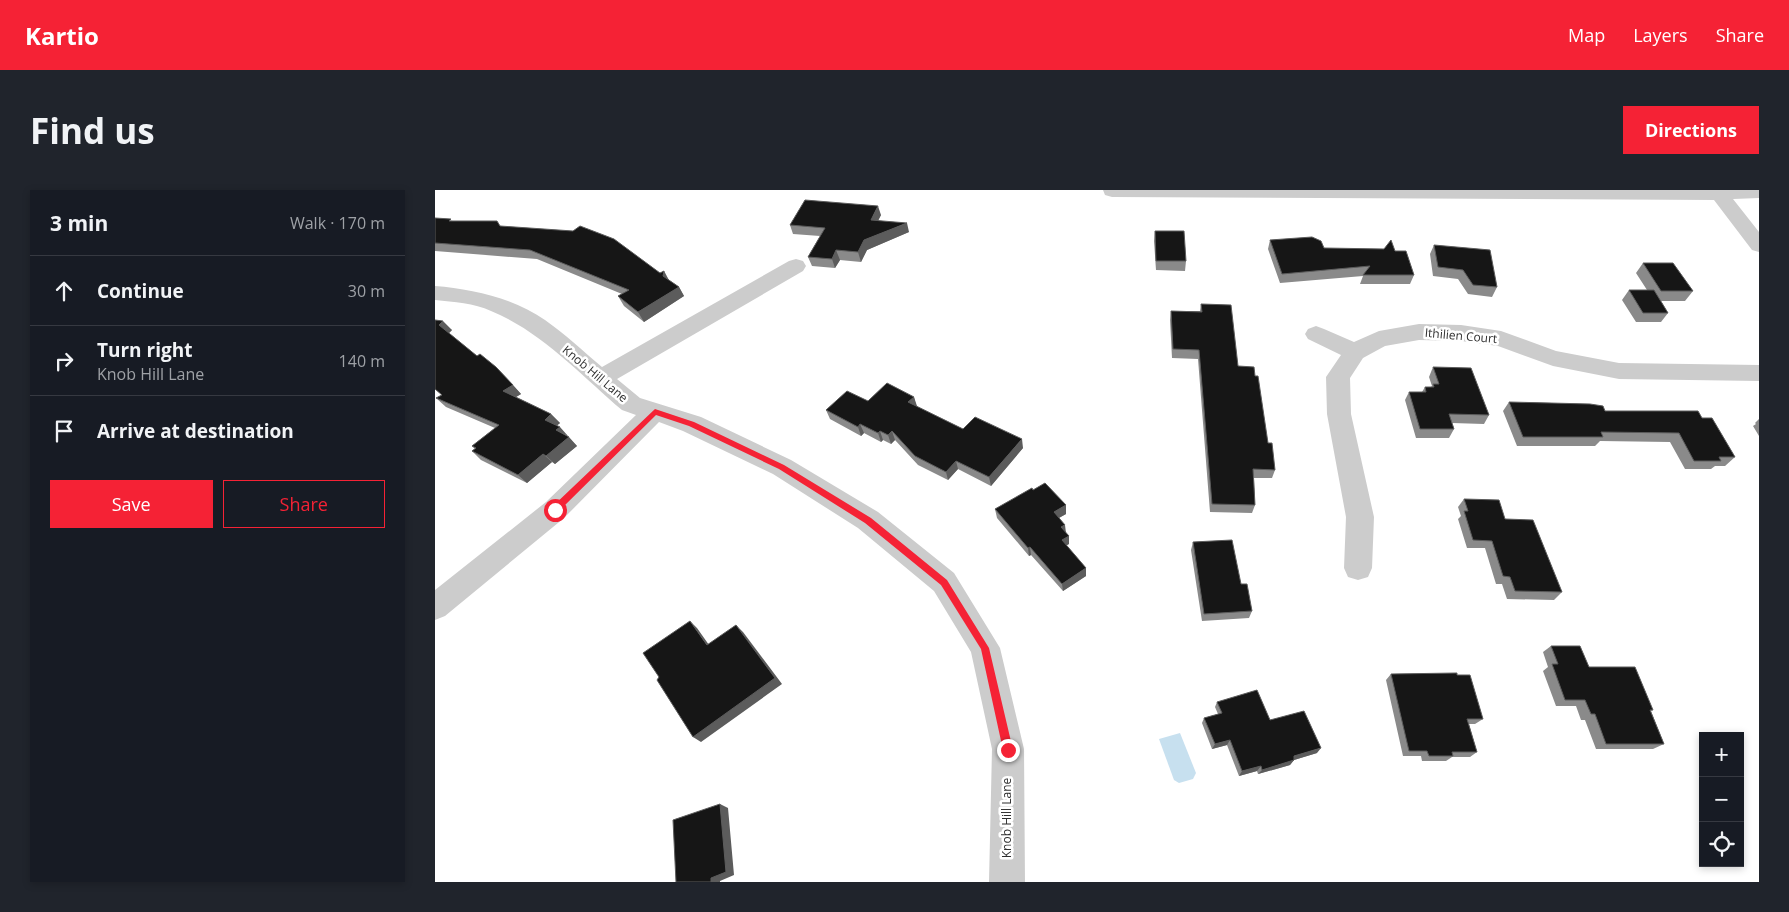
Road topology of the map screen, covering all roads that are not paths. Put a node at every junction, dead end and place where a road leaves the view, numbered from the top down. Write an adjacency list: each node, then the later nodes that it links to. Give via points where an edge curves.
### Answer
1 (1112, 191): 3 (street)
2 (1759, 192): 3 (street)
3 (1719, 194): 4 (street)
4 (1759, 246)
5 (796, 266): 10 (street)
6 (435, 293): 10 (street, Knob Hill Lane, via 460,295 498,305 536,324)
7 (1316, 334): 8 (street)
8 (1355, 352): 9 (street, Ithilien Court, via 1387,337 1419,332 1461,333 1501,339 1553,358 1619,371); 12 (street, Ithilien Court, via 1338,377 1339,414 1360,517)
9 (1759, 373)
10 (601, 378): 11 (street, Knob Hill Lane, via 631,404)
11 (655, 412): 13 (street, via 555,510); 14 (street, Knob Hill Lane, via 691,424 782,467 868,520 944,582 985,648 1008,750)
12 (1358, 568)
13 (435, 607)
14 (1007, 882)

